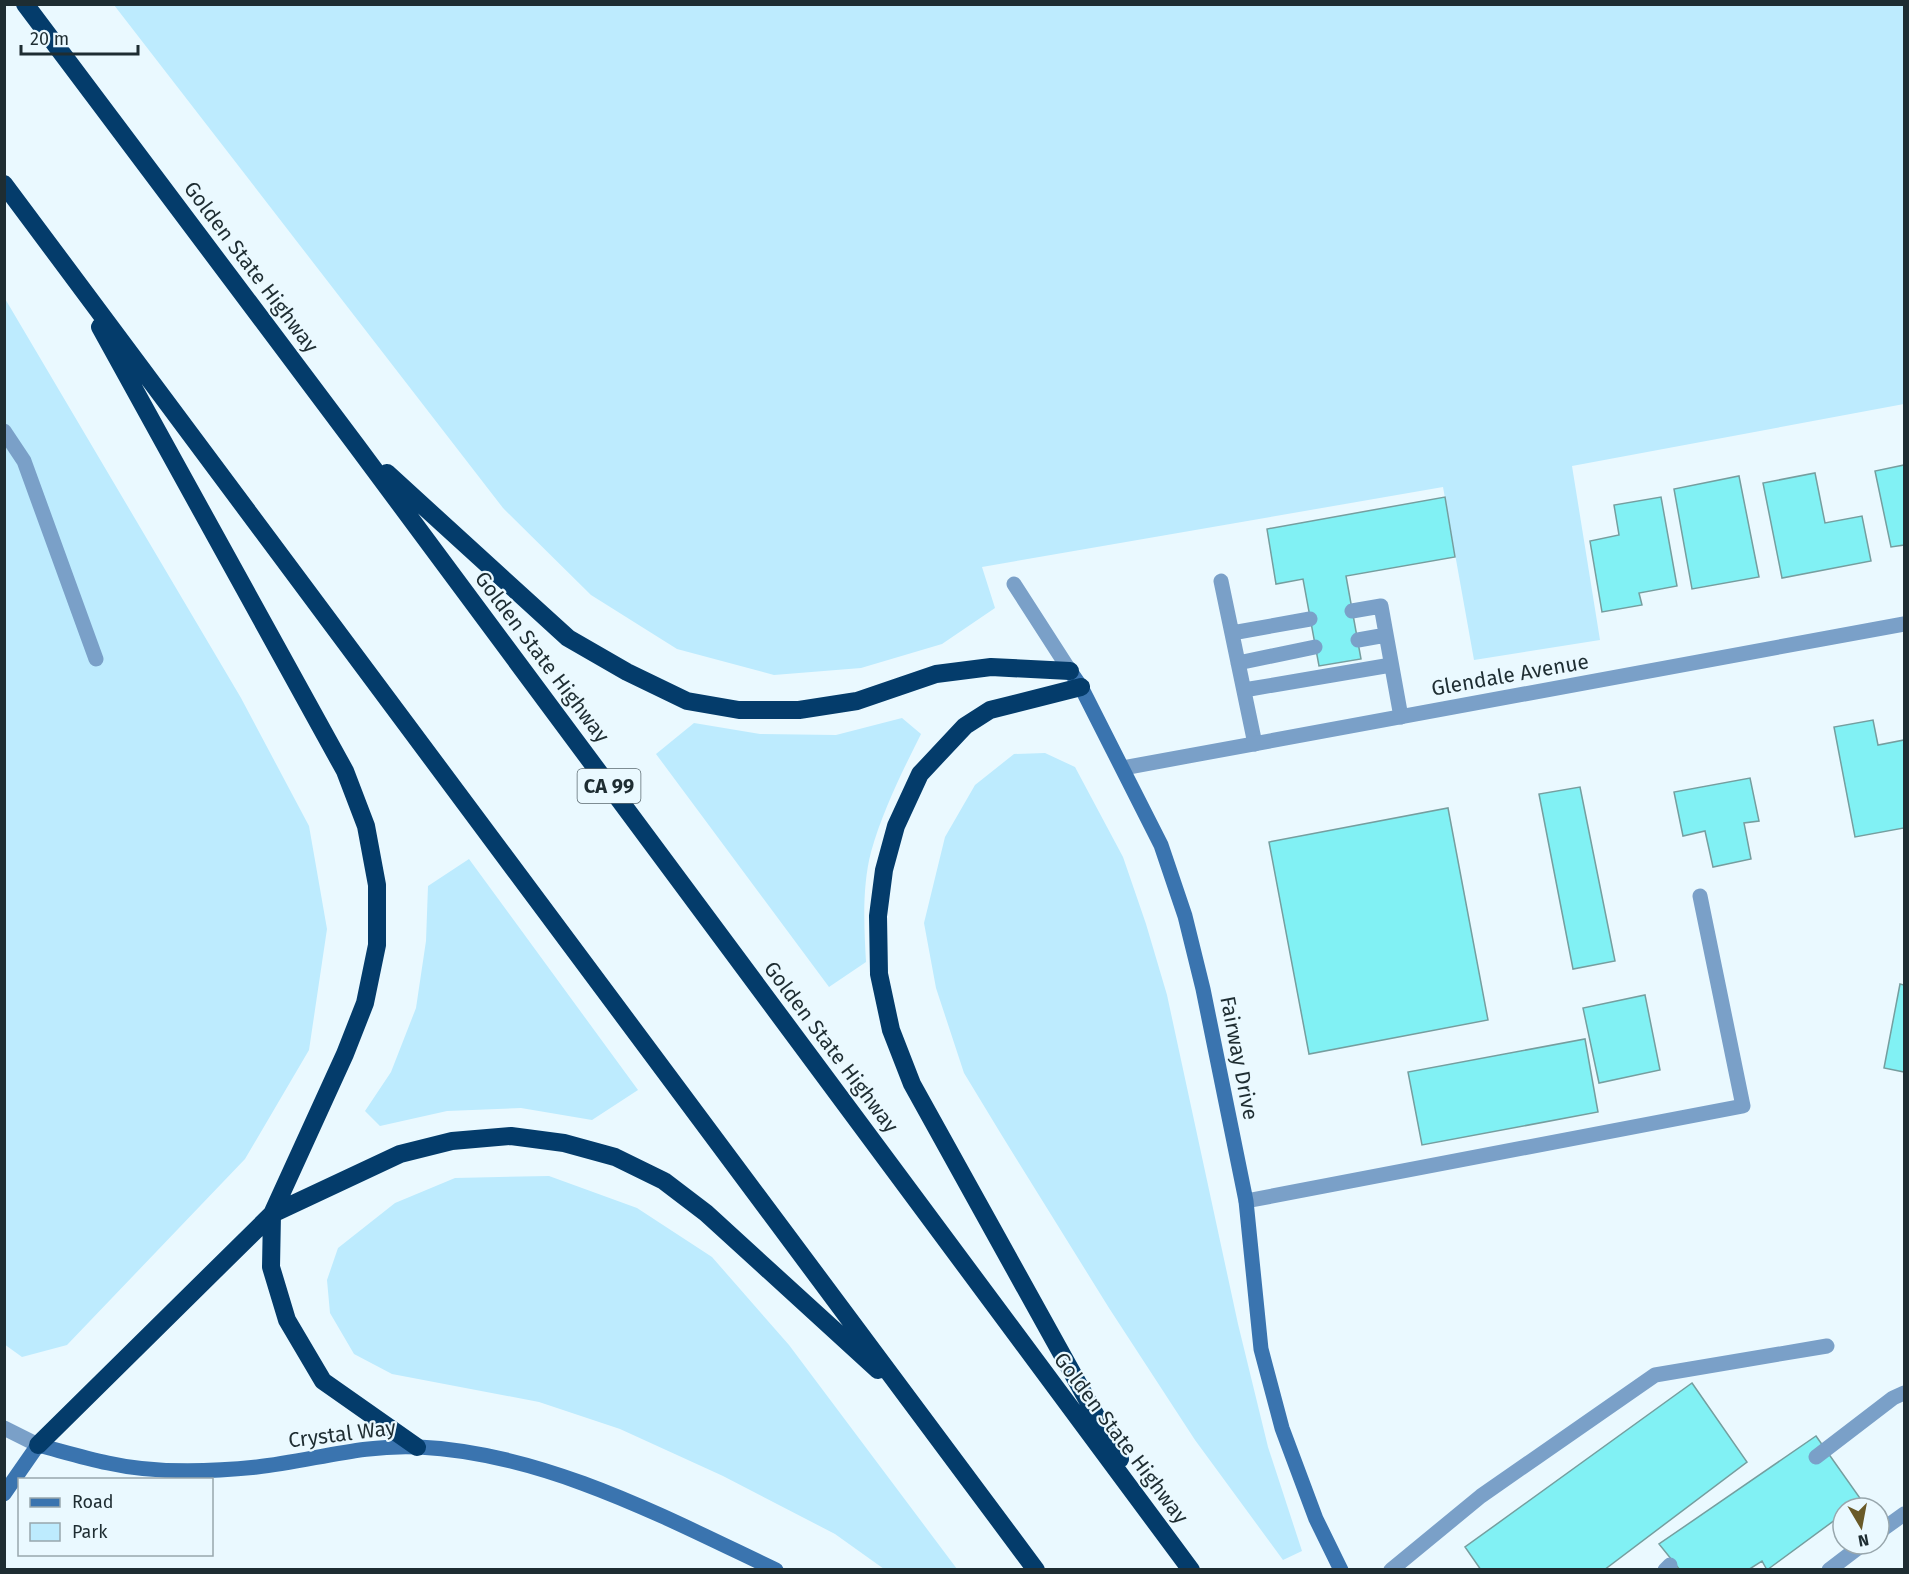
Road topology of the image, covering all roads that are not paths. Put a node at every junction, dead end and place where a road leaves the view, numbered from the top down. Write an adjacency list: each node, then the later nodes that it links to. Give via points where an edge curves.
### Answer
1 (25, 4): 5 (highway, Golden State Highway / CA 99)
2 (4, 184): 3 (highway)
3 (66, 265): 26 (highway, via 345,771 366,826 377,885 377,945 365,1003); 29 (highway)
4 (4, 431): 15 (street, via 24,461)
5 (356, 444): 18 (highway, via 568,638 687,701 739,710 799,710 857,701 936,674 991,667); 36 (highway, Golden State Highway / CA 99)
6 (1221, 581): 11 (street)
7 (1014, 584): 18 (street, Fairway Drive)
8 (1352, 611): 12 (street, via 1381,606)
9 (1310, 619): 11 (street)
10 (1905, 624): 21 (street, Glendale Avenue)
11 (1232, 633): 16 (street)
12 (1386, 634): 13 (street); 17 (street)
13 (1358, 640)
14 (1315, 647): 16 (street)
15 (96, 659)
16 (1238, 663): 20 (street)
17 (1391, 665): 20 (street); 21 (street)
18 (1070, 671): 19 (street, Fairway Drive)
19 (1081, 687): 23 (street, Fairway Drive); 36 (highway, via 990,710 965,726 920,774 896,826 884,870 878,916 879,974 891,1030 912,1084)
20 (1244, 690): 22 (street)
21 (1401, 717): 22 (street, Glendale Avenue)
22 (1255, 744): 23 (street, Glendale Avenue)
23 (1123, 768): 25 (street, Fairway Drive, via 1161,845 1185,916)
24 (1700, 896): 25 (street, via 1743,1106)
25 (1246, 1201): 42 (street, Fairway Drive, via 1261,1349 1282,1428 1316,1519)
26 (272, 1214): 29 (highway, via 400,1154 452,1141 511,1136 564,1143 615,1157 663,1181 706,1213); 31 (highway); 32 (highway, via 271,1267 287,1320 323,1381)
27 (1827, 1346): 43 (street, via 1655,1374 1481,1496)
28 (1905, 1393): 33 (street)
29 (912, 1402): 40 (highway)
30 (4, 1428): 31 (street, Crystal Way)
31 (38, 1445): 32 (street, Crystal Way, via 109,1464 204,1471 260,1467 353,1450); 34 (street)
32 (417, 1447): 39 (street, Crystal Way, via 472,1452 529,1465 652,1512)
33 (1816, 1457)
34 (4, 1494)
35 (1905, 1514): 37 (street)
36 (1156, 1523): 41 (highway, Golden State Highway / CA 99)
37 (1891, 1524)
38 (1847, 1556): 44 (street)
39 (776, 1569)
40 (1036, 1569)
41 (1191, 1569)
42 (1341, 1569)
43 (1391, 1569)
44 (1829, 1569)

